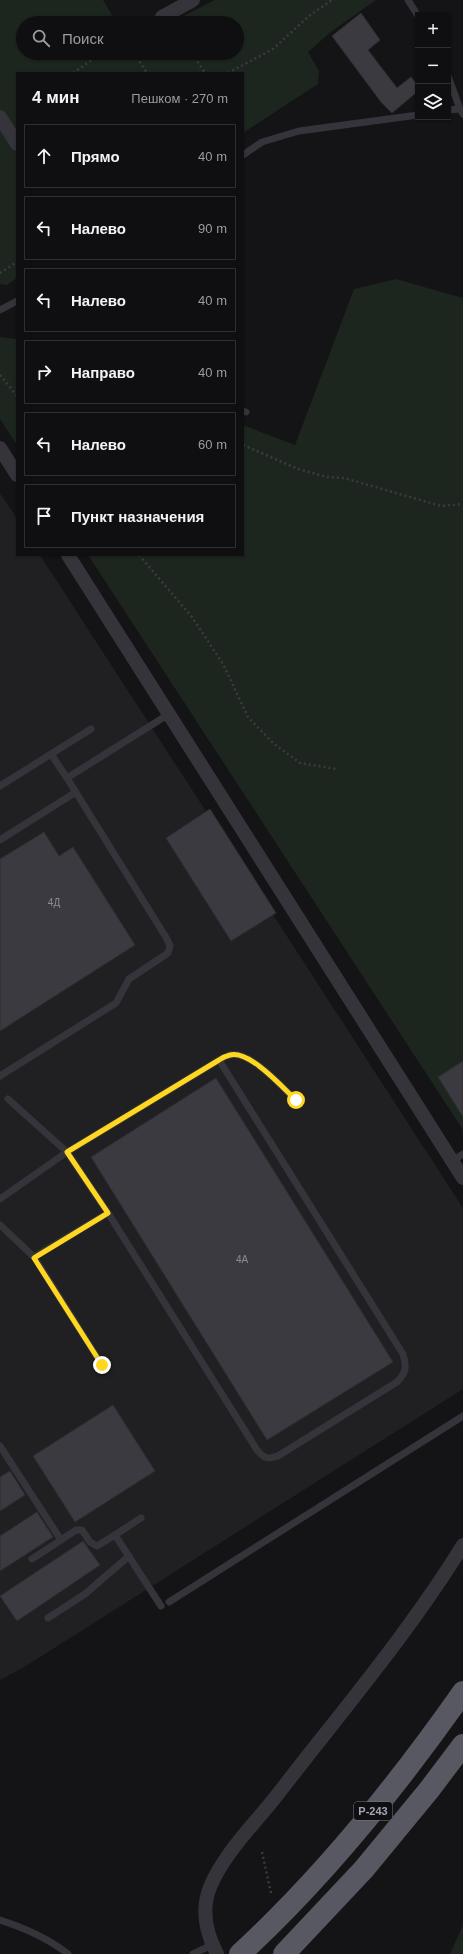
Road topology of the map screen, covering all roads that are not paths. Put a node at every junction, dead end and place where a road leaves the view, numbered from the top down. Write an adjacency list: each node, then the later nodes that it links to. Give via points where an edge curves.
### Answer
1 (193, 0): 4 (street)
2 (408, 0): 3 (lane)
3 (416, 12)
4 (164, 16)
5 (451, 84): 7 (lane)
6 (451, 110): 7 (lane)
7 (462, 111)
8 (415, 114): 11 (lane, via 299,131 262,142)
9 (0, 117): 10 (street)
10 (16, 142)
11 (244, 154)
12 (15, 305): 13 (lane)
13 (0, 310)
14 (0, 448): 15 (street)
15 (16, 473)
16 (69, 556): 17 (street)
17 (169, 714): 20 (lane); 29 (street)
18 (91, 729): 19 (lane)
19 (51, 754): 20 (lane); 21 (lane)
20 (67, 778): 22 (lane)
21 (0, 786)
22 (76, 792): 23 (lane); 25 (lane, via 168,938 170,946 168,953 162,958 129,979 116,1003)
23 (0, 840)
24 (219, 1060): 27 (lane, via 231,1054 244,1056 257,1064); 28 (lane); 32 (lane, via 403,1354 406,1365 404,1375 397,1382 278,1456 270,1459 263,1457)
25 (0, 1076)
26 (8, 1098): 28 (lane)
27 (296, 1100)
28 (67, 1152): 31 (lane); 32 (lane)
29 (458, 1158): 30 (street)
30 (463, 1178)
31 (0, 1199)
32 (108, 1213): 34 (lane)
33 (0, 1225): 34 (lane)
34 (34, 1258): 35 (lane)
35 (102, 1365)
36 (463, 1416): 44 (lane)
37 (0, 1446): 40 (lane)
38 (141, 1518): 39 (lane)
39 (115, 1535): 40 (lane, via 97,1546 90,1542 82,1530 76,1530); 42 (lane)
40 (61, 1540): 43 (lane)
41 (463, 1545): 51 (street, via 436,1589 273,1801 224,1860 206,1902 207,1932)
42 (129, 1556): 45 (lane); 46 (lane, via 85,1594)
43 (32, 1559)
44 (169, 1602)
45 (161, 1606)
46 (48, 1618)
47 (463, 1692): 54 (highway, Р-243, via 405,1772 317,1878)
48 (463, 1745): 50 (highway, Р-243, via 369,1863)
49 (0, 1920): 52 (lane, via 26,1928)
50 (290, 1948)
51 (215, 1950): 53 (lane)
52 (68, 1954)
53 (193, 1954)
54 (240, 1954)

